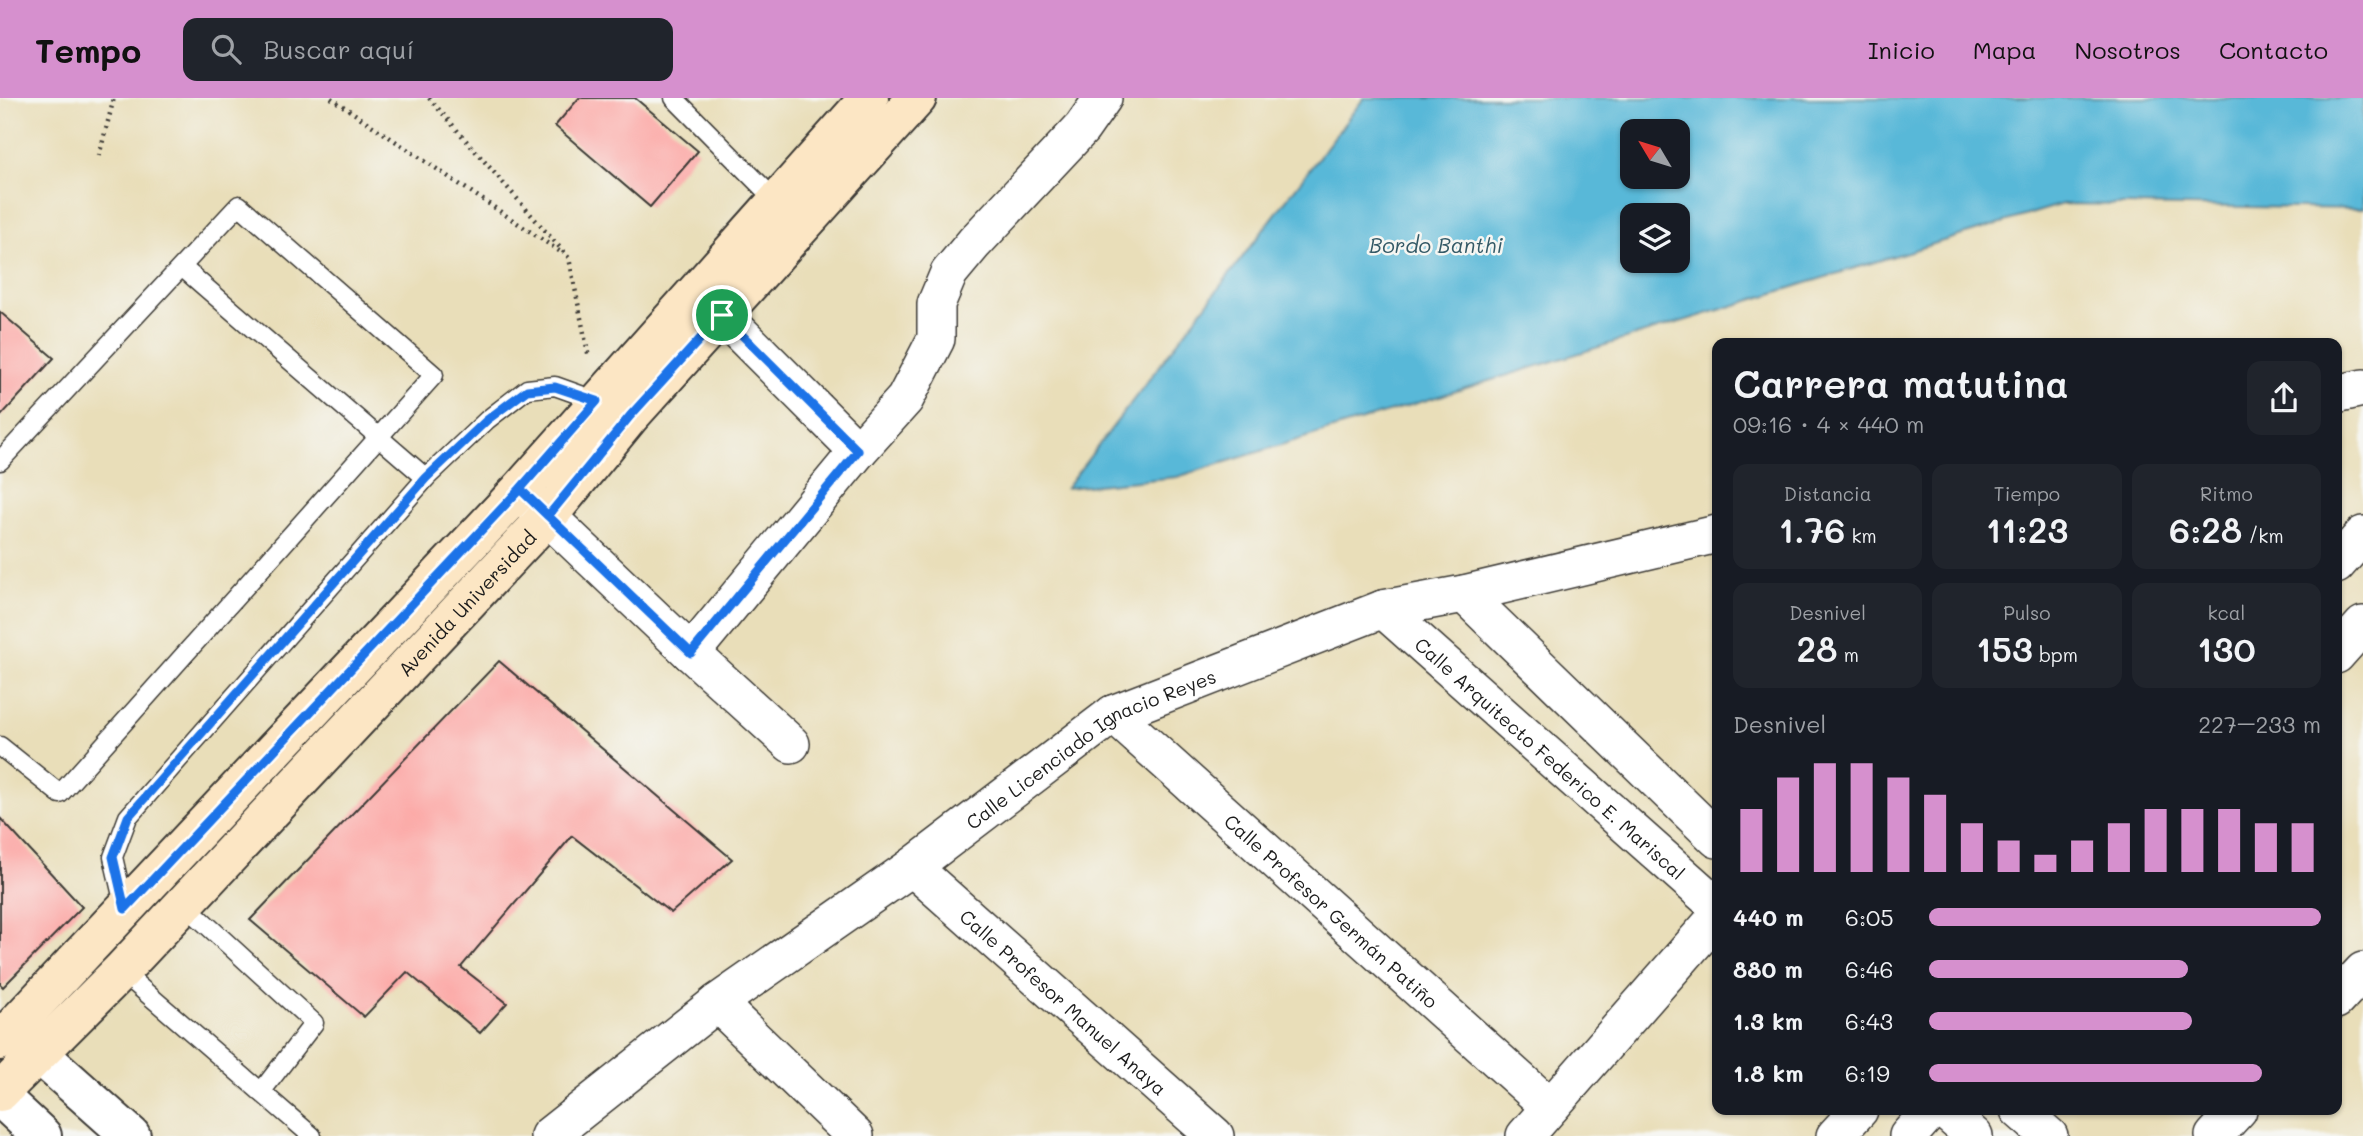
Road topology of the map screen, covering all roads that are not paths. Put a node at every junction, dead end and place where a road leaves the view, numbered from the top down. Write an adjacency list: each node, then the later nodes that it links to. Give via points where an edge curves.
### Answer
1 (674, 98): 5 (lane)
2 (869, 98): 5 (main road, Avenida Universidad)
3 (917, 98): 7 (main road, Avenida Universidad)
4 (1103, 98): 12 (street, via 1082,128 949,273 936,304 936,339 905,399)
5 (776, 201): 10 (main road, Avenida Universidad)
6 (183, 268): 11 (lane); 11 (lane, via 239,205 260,223 434,375); 13 (lane)
7 (722, 315): 12 (street); 16 (main road, Avenida Universidad)
8 (2363, 388): 9 (street)
9 (2342, 393)
10 (597, 401): 14 (lane, via 555,387 527,390 487,420); 15 (main road, Avenida Universidad)
11 (380, 438): 14 (lane); 27 (lane, via 60,794)
12 (858, 451): 24 (street)
13 (0, 461)
14 (426, 478): 32 (lane, via 128,817 113,857)
15 (520, 489): 16 (street); 32 (main road, Avenida Universidad)
16 (548, 516): 24 (street); 31 (main road, Avenida Universidad)
17 (1712, 535): 20 (street, Calle Licenciado Ignacio Reyes)
18 (2363, 535): 19 (street)
19 (2342, 558)
20 (1464, 594): 21 (street, Calle Licenciado Ignacio Reyes); 28 (street)
21 (1383, 609): 25 (street, Calle Licenciado Ignacio Reyes); 30 (street, Calle Arquitecto Federico E. Mariscal)
22 (2363, 625): 23 (street)
23 (2342, 648)
24 (691, 653): 26 (street)
25 (1113, 714): 29 (street, Calle Licenciado Ignacio Reyes); 41 (street, Calle Profesor Germán Patiño)
26 (791, 744)
27 (0, 746)
28 (1712, 834)
29 (912, 867): 37 (street, Calle Licenciado Ignacio Reyes); 52 (street, Calle Profesor Manuel Anaya)
30 (1712, 902)
31 (184, 904): 34 (main road, Avenida Universidad); 39 (lane, via 314,1023)
32 (125, 909): 38 (main road, Avenida Universidad)
33 (1712, 923): 41 (street)
34 (121, 971): 38 (main road, Avenida Universidad); 39 (lane)
35 (2363, 971): 36 (street)
36 (2342, 994)
37 (717, 1003): 50 (street, Calle Licenciado Ignacio Reyes); 51 (street)
38 (13, 1033): 40 (main road, Avenida Universidad); 48 (street)
39 (261, 1092): 49 (lane)
40 (0, 1095): 47 (street)
41 (1550, 1107): 53 (street)
42 (1854, 1115): 54 (street)
43 (1927, 1115): 55 (street)
44 (1950, 1115): 56 (street)
45 (2025, 1115): 57 (street)
46 (2233, 1115): 58 (street)
47 (42, 1136)
48 (131, 1136)
49 (312, 1136)
50 (550, 1136)
51 (855, 1136)
52 (1215, 1136)
53 (1525, 1136)
54 (1835, 1136)
55 (1908, 1136)
56 (1974, 1136)
57 (2049, 1136)
58 (2214, 1136)

